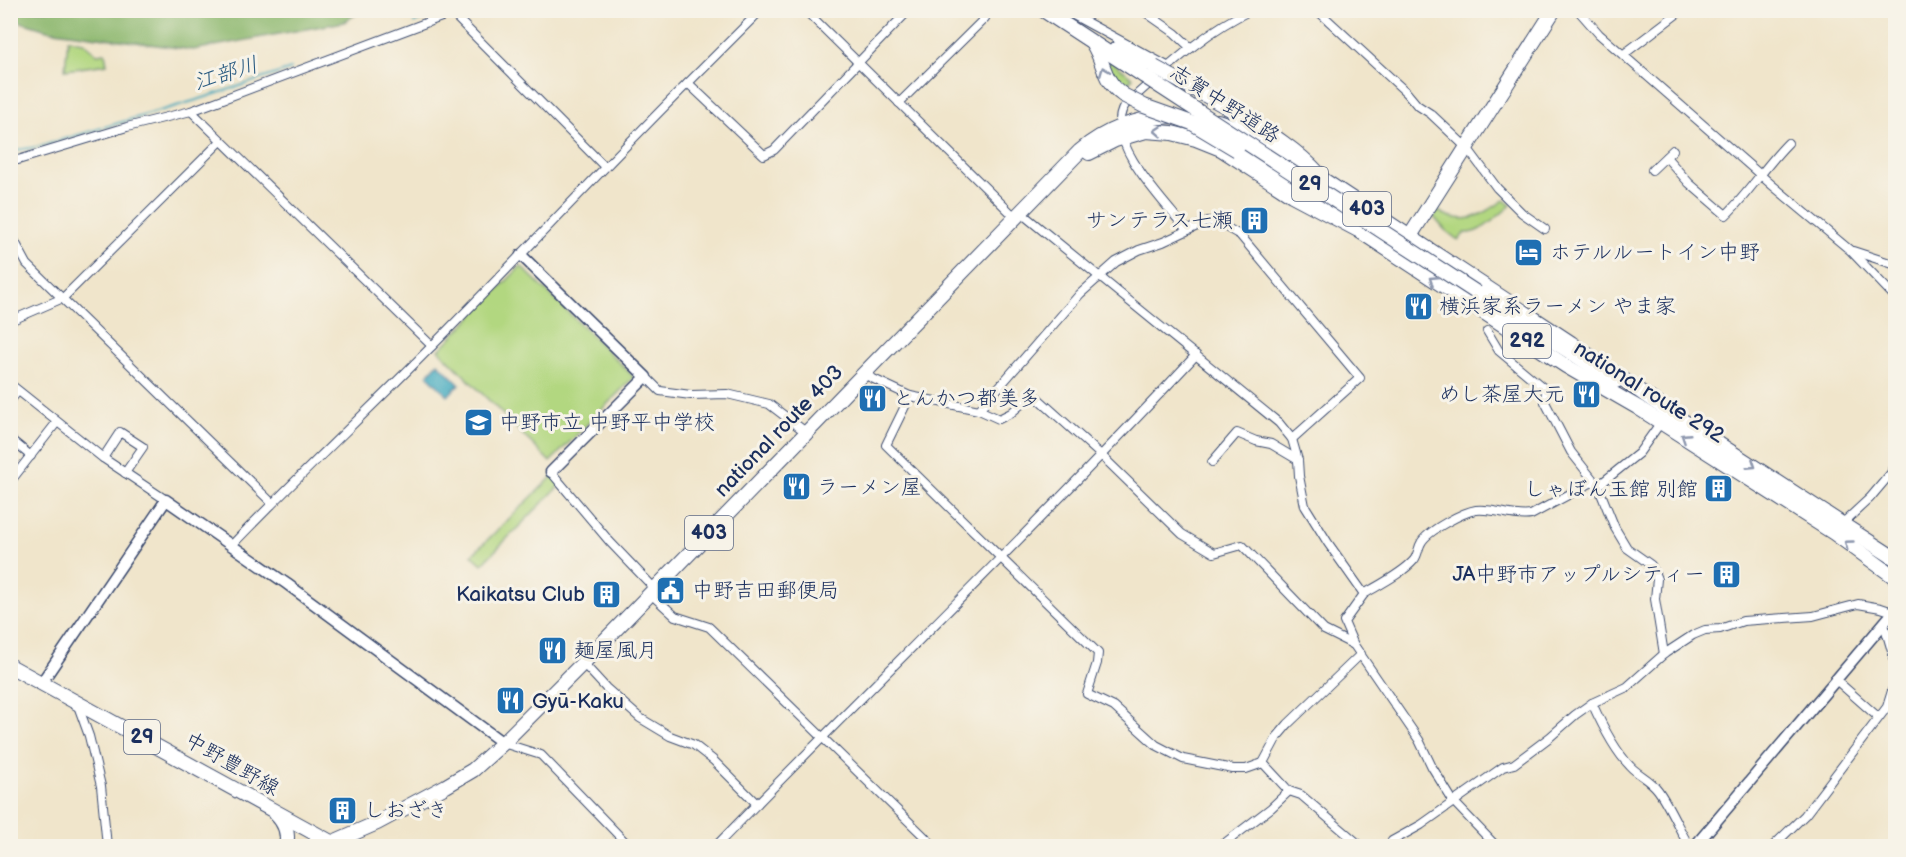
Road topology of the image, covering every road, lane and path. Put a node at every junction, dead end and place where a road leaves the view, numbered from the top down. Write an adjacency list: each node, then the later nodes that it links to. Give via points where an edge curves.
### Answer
1 (761, 10): 21 (street)
2 (805, 10): 18 (street)
3 (909, 10): 18 (street)
4 (987, 10): 22 (street, via 985,18)
5 (1043, 10): 14 (main road, 志賀中野道路 / 29)
6 (1064, 10): 19 (street)
7 (1142, 10): 16 (street)
8 (1251, 10): 16 (street, via 1228,21)
9 (1317, 10): 29 (street)
10 (1554, 10): 29 (main road)
11 (1578, 10): 17 (street)
12 (1682, 10): 17 (street)
13 (454, 12): 23 (street); 31 (street)
14 (1068, 26): 15 (main road, 志賀中野道路 / 29); 20 (main road, 29)
15 (1092, 42): 20 (main road, 志賀中野道路 / 29); 39 (main road, 29, one-way to 15, bridge, via 1192,123 1123,95 1108,81)
16 (1191, 48): 19 (street)
17 (1624, 54): 33 (street)
18 (859, 62): 21 (street, via 774,150 764,155); 22 (street)
19 (1169, 67): 25 (street, via 1125,105 1121,112)
20 (1149, 71): 34 (main road, 29, bridge, via 1227,107 1304,159); 59 (main road, 志賀中野道路 / 29, bridge)
21 (688, 83): 31 (street)
22 (899, 103): 35 (street)
23 (190, 111): 27 (street); 30 (street, via 18,160)
24 (1193, 116): 25 (main road, national route 403 / 403, via 1157,117); 26 (main road); 34 (main road, national route 403 / 403, via 1244,130)
25 (1122, 132): 26 (main road, national route 403 / 403, one-way to 25, via 1159,131); 35 (main road, national route 403 / 403, via 1103,134 1087,146); 38 (street, via 1133,162)
26 (1193, 138): 39 (main road, national route 403 / 403, via 1221,149 1292,195)
27 (221, 141): 46 (street); 50 (street)
28 (1788, 143): 33 (street)
29 (1466, 147): 36 (street, via 1497,188); 40 (main road)
30 (10, 158)
31 (605, 167): 42 (street)
32 (1652, 170): 33 (street, via 1669,153 1689,183 1726,215)
33 (1760, 174): 41 (street)
34 (1325, 181): 40 (main road, national route 403 / 403)
35 (1018, 214): 45 (street); 52 (main road, national route 403 / 403)
36 (1545, 229)
37 (10, 230): 46 (street, via 27,264)
38 (1187, 230): 45 (street, via 1116,262); 63 (street, via 1208,221 1240,235 1360,378)
39 (1358, 230): 43 (main road, national route 403 / 403)
40 (1409, 237): 43 (main road); 59 (main road, national route 292 / 292, via 1571,343)
41 (1851, 251): 44 (street); 47 (street)
42 (520, 255): 50 (street); 53 (street)
43 (1397, 256): 59 (main road, national route 292 / 292, one-way to 43, via 1566,366)
44 (1896, 265)
45 (1100, 277): 51 (street); 58 (street, via 1080,294)
46 (63, 298): 48 (street); 75 (street)
47 (1896, 298)
48 (10, 321)
49 (1487, 331): 73 (street, via 1499,351 1546,390 1545,402 1571,452)
50 (432, 346): 75 (street)
51 (1196, 355): 63 (street, via 1279,423); 66 (street)
52 (863, 374): 56 (street); 61 (main road, national route 403 / 403)
53 (646, 377): 61 (street, via 660,391 727,394 769,404); 70 (street)
54 (10, 384): 55 (street)
55 (18, 391): 57 (street); 60 (street)
56 (910, 396): 58 (street); 78 (street, via 886,445)
57 (10, 401)
58 (979, 410): 66 (street, via 999,419 1033,394)
59 (1664, 416): 73 (street, via 1639,453); 76 (main road, national route 292 / 292, one-way to 76); 80 (main road, national route 292 / 292, one-way to 59)
60 (57, 422): 65 (street); 67 (street)
61 (807, 433): 81 (main road, national route 403 / 403)
62 (10, 439): 65 (street)
63 (1292, 439): 68 (street)
64 (1896, 450): 76 (street, via 1892,472)
65 (30, 456): 72 (street)
66 (1102, 456): 78 (street); 85 (street, via 1182,534 1214,553 1242,545 1324,630)
67 (103, 458): 71 (street); 71 (street, via 120,432 143,447)
68 (1298, 460): 69 (street, via 1270,444 1237,433); 82 (street, via 1305,506)
69 (1212, 462)
70 (551, 472): 81 (street)
71 (125, 473): 74 (street)
72 (10, 482)
73 (1596, 484): 82 (street, via 1531,515 1475,510 1458,517 1435,529 1421,541 1415,559); 87 (street, via 1627,548 1651,565 1657,579 1655,599)
74 (166, 500): 77 (street); 93 (street)
75 (272, 503): 77 (street)
76 (1843, 523): 79 (main road, national route 292 / 292)
77 (231, 546): 98 (street)
78 (1000, 557): 97 (street); 99 (street, via 1098,653 1087,694 1114,707 1156,746 1183,759 1233,769)
79 (1896, 559)
80 (1896, 578)
81 (653, 591): 88 (main road, national route 403 / 403); 97 (street, via 675,616 709,627)
82 (1364, 594): 85 (street, via 1344,622)
83 (1894, 610): 84 (street); 87 (street, via 1858,604 1814,616 1743,621 1693,635)
84 (1884, 624): 89 (street); 92 (street)
85 (1354, 645): 86 (street)
86 (1361, 654): 99 (street, via 1288,724); 101 (street, via 1419,740)
87 (1664, 654): 95 (street, via 1626,687)
88 (583, 663): 98 (main road, national route 403 / 403); 102 (street, via 640,718 694,745)
89 (1896, 665)
90 (10, 666): 93 (main road, 中野豊野線 / 29)
91 (1896, 678): 96 (street, via 1887,707)
92 (1835, 679): 96 (street); 115 (street)
93 (42, 682): 94 (main road, 中野豊野線 / 29)
94 (77, 702): 103 (main road, 中野豊野線 / 29); 104 (street, via 101,786)
95 (1592, 703): 101 (street, via 1514,764 1503,767); 114 (street, via 1622,757 1658,790)
96 (1878, 717): 116 (street, via 1805,815)
97 (824, 738): 102 (street); 109 (street)
98 (503, 743): 106 (main road, national route 403 / 403, via 473,770); 107 (street, via 541,755)
99 (1263, 763): 100 (street)
100 (1289, 791): 110 (street); 111 (street, via 1301,795)
101 (1453, 801): 112 (street); 113 (street)
102 (757, 804): 108 (street)
103 (272, 811): 105 (main road, via 285,828); 106 (main road, 中野豊野線 / 29)
104 (107, 846)
105 (286, 846)
106 (332, 846)
107 (629, 846)
108 (716, 846)
109 (934, 846)
110 (1221, 846)
111 (1361, 846)
112 (1388, 846)
113 (1496, 846)
114 (1689, 846)
115 (1695, 846)
116 (1773, 846)

